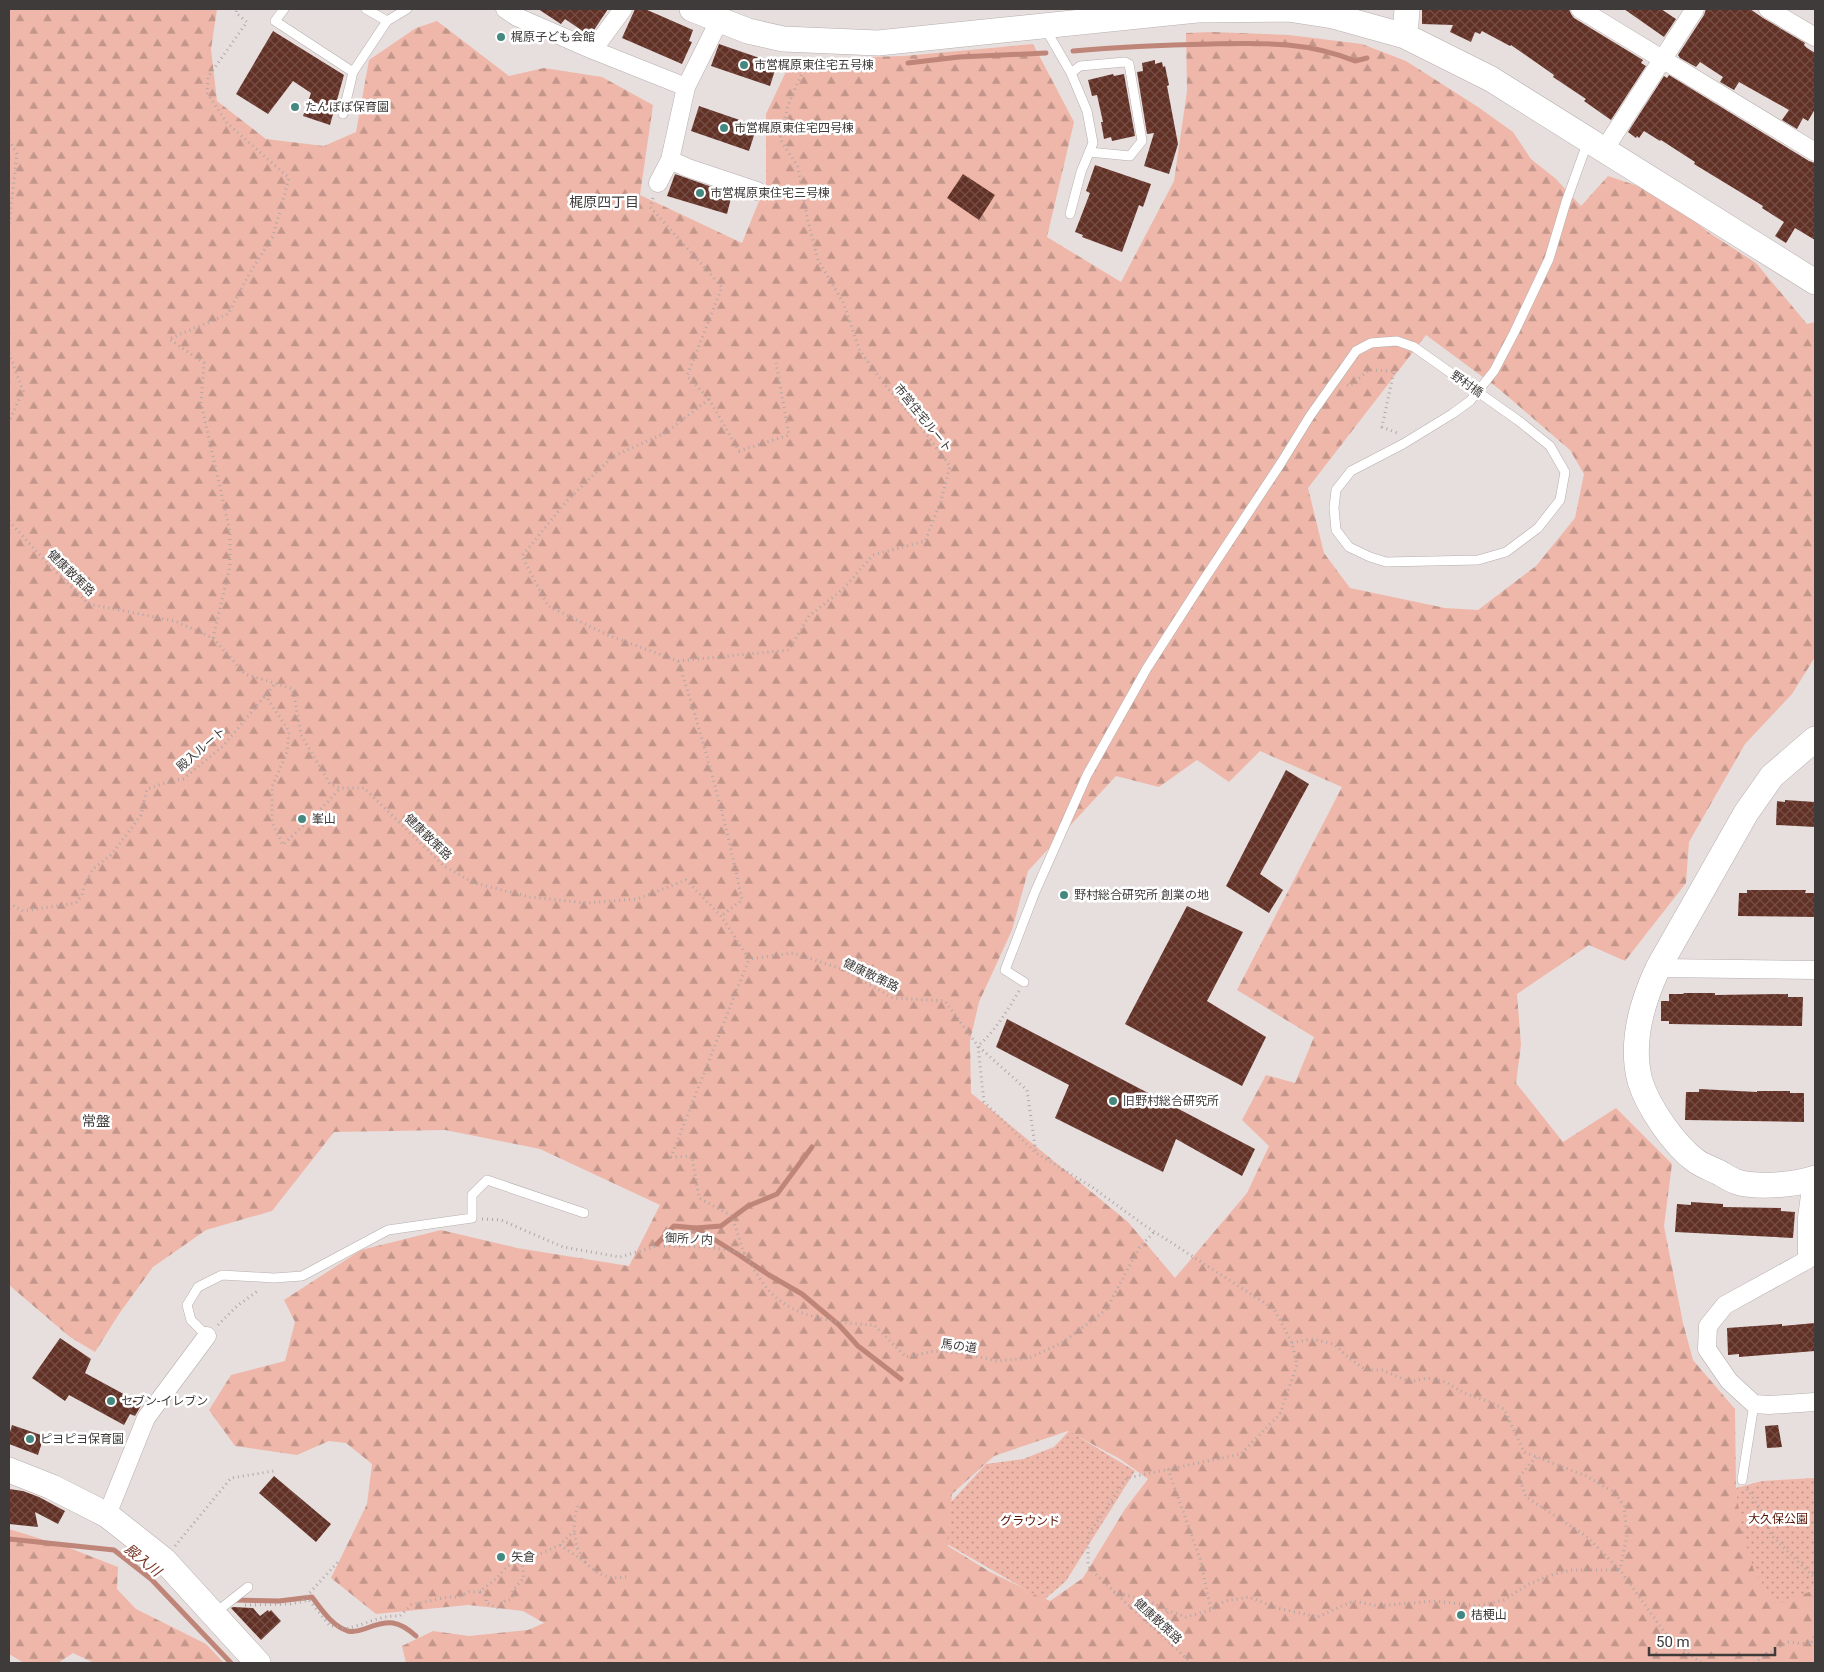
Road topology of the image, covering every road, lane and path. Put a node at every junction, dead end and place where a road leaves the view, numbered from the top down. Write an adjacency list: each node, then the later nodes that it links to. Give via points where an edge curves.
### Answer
1 (237, 9): 42 (path, via 236,12 247,22 208,76 207,93 227,123 289,178 273,236 228,314 170,339 204,363 201,402 230,532 230,566)
2 (284, 9): 21 (lane, via 275,21)
3 (366, 9): 13 (lane)
4 (407, 9): 13 (lane)
5 (505, 9): 19 (street)
6 (623, 9): 19 (street)
7 (692, 9): 14 (street)
8 (1249, 9): 15 (street, via 1197,10); 16 (street, via 1288,9 1333,16)
9 (1407, 9): 16 (street)
10 (1580, 9): 20 (street)
11 (1695, 9): 20 (street)
12 (1768, 9): 17 (street)
13 (387, 21): 21 (lane)
14 (719, 21): 18 (street, via 783,39); 23 (street)
15 (1044, 26): 18 (street, via 878,42); 22 (lane)
16 (1405, 36): 26 (street, via 1491,79)
17 (1815, 38)
18 (817, 41): 43 (path, 市営住宅ルート, via 788,105 780,139 798,168 818,260 842,302 860,351 950,466 941,501 925,541 873,555 843,589 809,616 789,650)
19 (593, 50): 23 (street)
20 (1662, 60): 26 (street); 28 (street)
21 (353, 72): 24 (lane)
22 (1071, 73): 27 (lane, via 1087,111 1093,143); 27 (lane, via 1080,66 1129,64 1142,140 1130,156)
23 (686, 88): 29 (street)
24 (343, 114)
25 (9, 140): 33 (path, via 17,154)
26 (1596, 146): 34 (street); 40 (lane, 野村橋, via 1566,202 1549,259 1494,371 1470,401)
27 (1089, 152): 32 (lane)
28 (1815, 152)
29 (670, 160): 30 (street); 31 (street)
30 (658, 184): 38 (path, via 650,207 722,287 687,376)
31 (757, 191)
32 (1070, 214)
33 (9, 224)
34 (1815, 282)
35 (9, 353): 39 (path, via 23,391)
36 (776, 363): 38 (path, via 789,435 739,451)
37 (1334, 383): 40 (path, via 1350,386 1369,370 1394,371 1382,427); 40 (lane, 野村橋, bridge, via 1356,351 1371,343 1397,341 1414,347 1520,421 1550,446 1565,472 1560,500 1538,528 1506,552 1478,560 1386,562 1370,557 1349,547 1336,530 1336,490 1351,471); 53 (lane, via 1147,668 1087,775 1035,892 1005,970)
38 (709, 399): 43 (path, via 667,432 612,457 566,502 522,556 548,606 610,636)
39 (9, 422)
40 (1411, 440)
41 (9, 521): 42 (path, 健康散策路, via 89,604 175,621)
42 (213, 638): 44 (path, 健康散策路, via 245,674)
43 (678, 661): 49 (path, via 702,734 742,900)
44 (275, 684): 45 (path, 殿入ルート); 47 (path, 健康散策路, via 293,689 301,735 330,784)
45 (265, 695): 47 (path, via 289,731 287,752 272,788 272,822 283,845 326,806); 48 (path, 殿入ルート, via 223,746 183,779 147,788 142,814 112,854 93,869 76,903 24,912)
46 (1815, 739): 51 (street, via 1772,776 1746,813)
47 (340, 788): 49 (path, 健康散策路, via 364,788 444,866 474,883 530,897 586,904 637,899 686,880)
48 (9, 903)
49 (721, 916): 50 (path, 健康散策路)
50 (749, 959): 54 (path, 健康散策路, via 793,953 842,969 893,998 945,1001); 60 (path, via 671,1158 692,1156 699,1198 732,1216)
51 (1658, 968): 52 (street); 56 (street, via 1640,1013 1638,1059 1640,1081 1665,1130 1696,1161 1736,1182 1766,1186)
52 (1815, 970)
53 (1024, 982): 54 (path, via 999,1024)
54 (978, 1046): 55 (path, via 984,1102); 55 (path, via 1028,1090)
55 (1036, 1153): 59 (path)
56 (1813, 1179): 61 (street, via 1807,1218)
57 (584, 1212): 58 (lane, via 487,1180 472,1195)
58 (472, 1218): 60 (path, 御所ノ内, via 501,1220 563,1247 620,1258 657,1246 707,1247); 62 (lane, via 388,1230 302,1276)
59 (1155, 1231): 60 (path, 馬の道, via 1139,1248 1106,1310 1085,1327 1029,1358 997,1361 935,1351 906,1358 874,1325 841,1322 788,1307 769,1291); 64 (path, via 1274,1309)
60 (744, 1253)
61 (1811, 1264): 66 (street, via 1724,1305 1708,1326 1707,1349 1729,1381)
62 (274, 1278): 63 (path); 63 (lane, via 222,1275 198,1287 187,1305 191,1320)
63 (207, 1336): 73 (street, via 146,1418)
64 (1292, 1343): 67 (path, via 1310,1339 1334,1344 1366,1370 1382,1370 1410,1382 1427,1378 1446,1382 1464,1393 1490,1402 1504,1410 1524,1452); 68 (path, 健康散策路, via 1296,1365 1280,1414 1241,1454)
65 (1815, 1402): 66 (street)
66 (1754, 1404): 71 (lane)
67 (1536, 1457): 80 (path, via 1519,1477 1526,1497 1586,1536); 80 (path, via 1586,1476 1614,1492 1624,1506 1627,1535)
68 (1168, 1469): 85 (path, 健康散策路, via 1127,1478 1088,1535 1088,1566); 88 (path, via 1200,1559)
69 (9, 1470): 73 (street)
70 (274, 1471): 76 (path, via 231,1478)
71 (1742, 1480): 82 (path, via 1764,1516 1771,1535)
72 (579, 1503): 74 (path)
73 (107, 1515): 76 (street)
74 (574, 1531): 75 (path); 79 (path, via 577,1548)
75 (560, 1545): 78 (path); 79 (path)
76 (164, 1560): 90 (street)
77 (338, 1562): 86 (path)
78 (522, 1562): 84 (path, via 507,1566); 84 (path, via 524,1578 513,1590 512,1599 504,1601 498,1608 486,1603 487,1592)
79 (585, 1562): 81 (path, via 604,1576 618,1579)
80 (1620, 1570): 88 (path, via 1570,1570 1529,1584 1504,1600 1478,1606 1434,1601 1378,1606 1353,1600 1318,1617 1277,1608 1249,1597 1225,1601); 95 (path, via 1665,1633)
81 (629, 1576)
82 (1815, 1578)
83 (248, 1587): 90 (lane)
84 (479, 1592): 86 (path, via 411,1605 400,1616 377,1618 348,1628 330,1626 309,1600)
85 (1114, 1592): 89 (path, via 1149,1600); 91 (path, 健康散策路)
86 (303, 1601): 87 (path)
87 (248, 1605)
88 (1211, 1610): 89 (path, via 1186,1617)
89 (1169, 1611): 91 (path)
90 (214, 1614): 93 (street)
91 (1153, 1627): 94 (path, 健康散策路)
92 (1815, 1634): 96 (path, via 1810,1644 1787,1642)
93 (258, 1663)
94 (1191, 1663)
95 (1703, 1663)
96 (1754, 1663)

